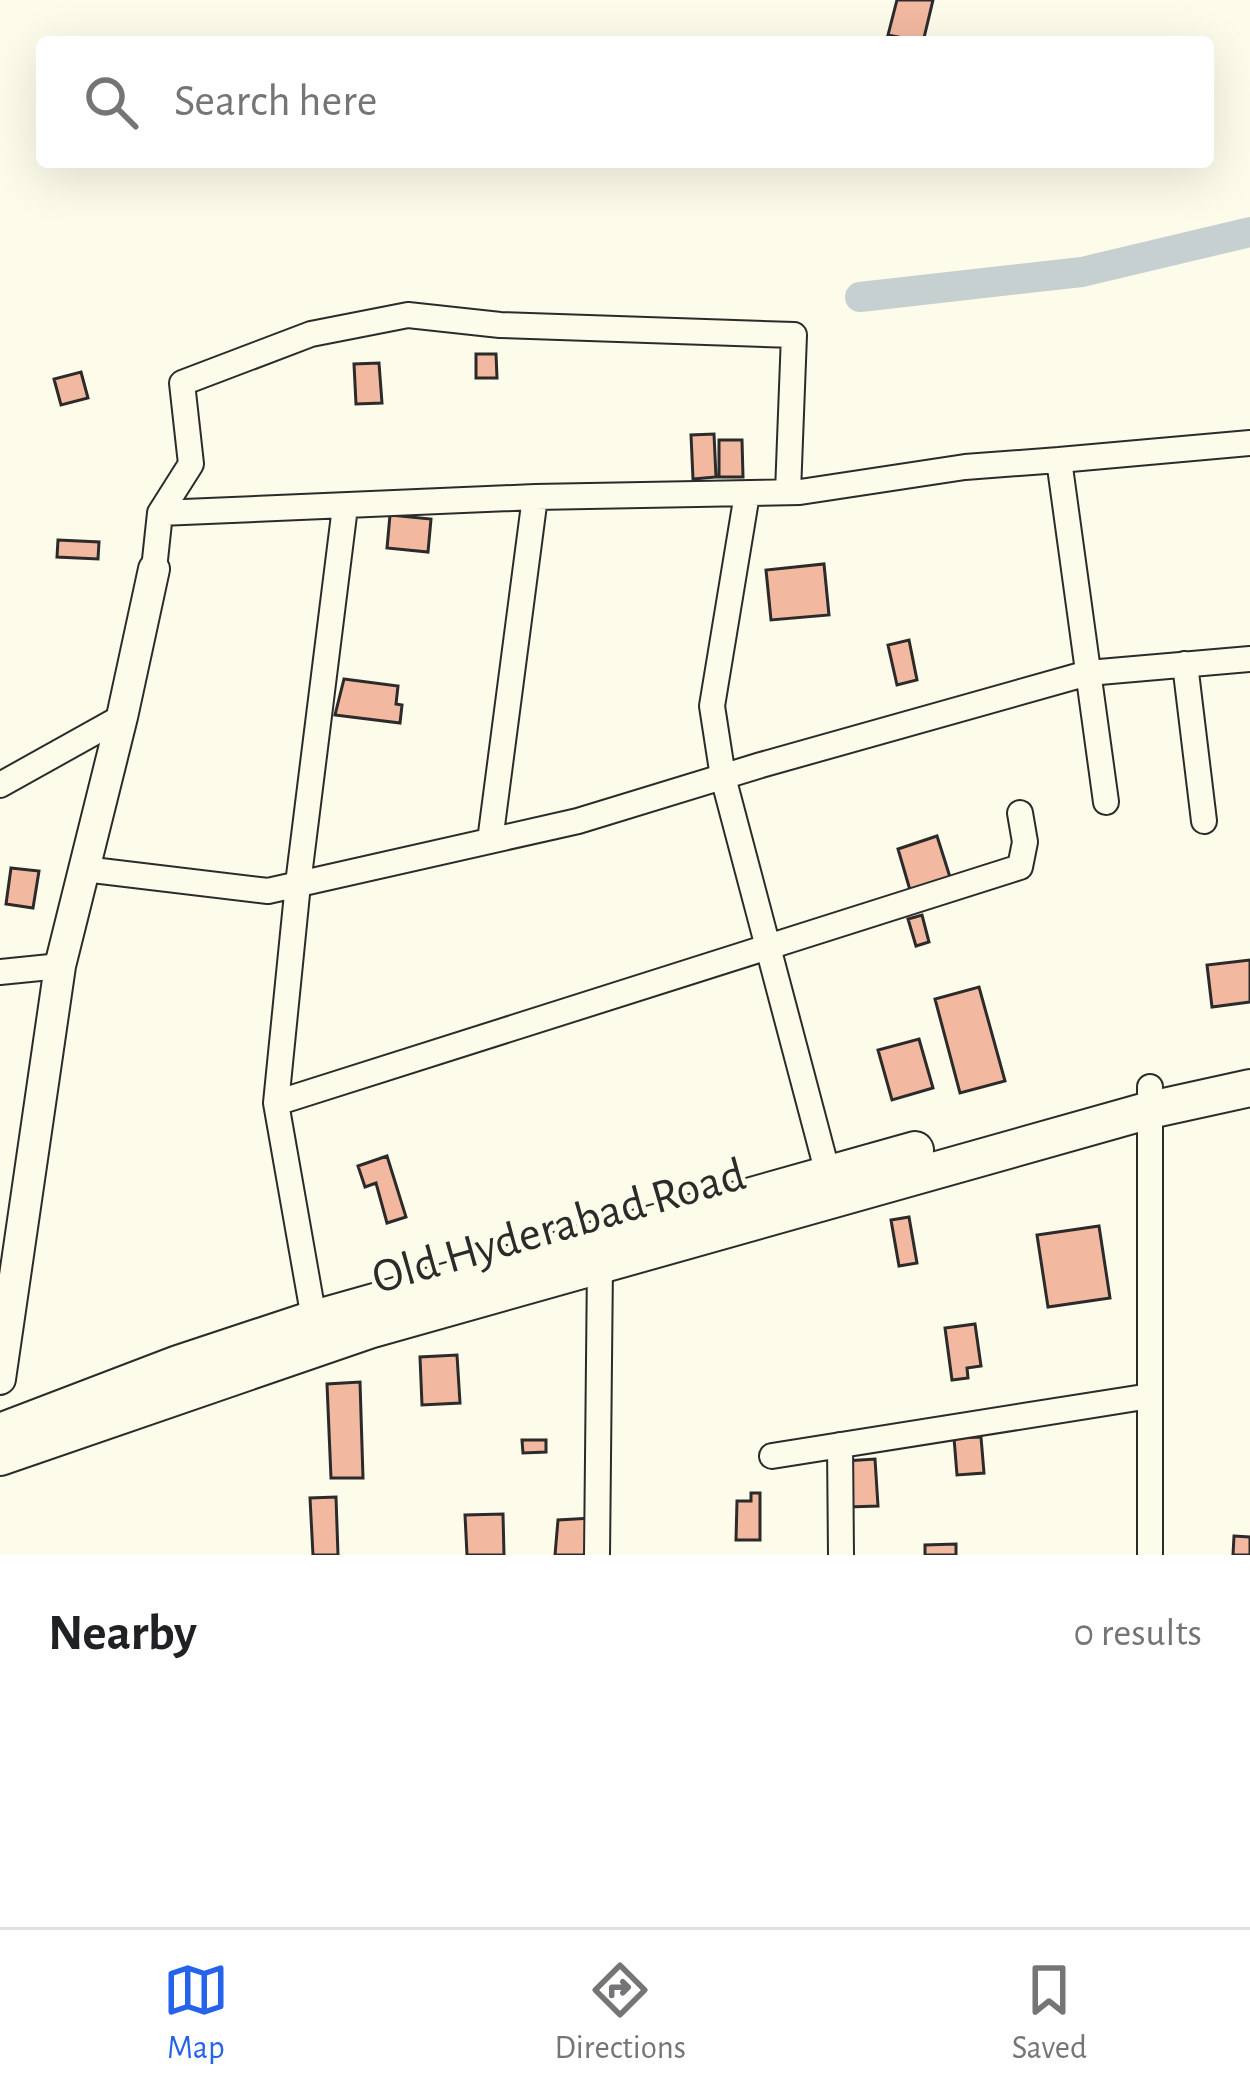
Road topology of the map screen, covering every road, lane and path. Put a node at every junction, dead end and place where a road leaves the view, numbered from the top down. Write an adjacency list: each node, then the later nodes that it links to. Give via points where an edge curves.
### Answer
1 (1250, 442): 2 (street)
2 (1059, 460): 3 (street); 11 (street)
3 (788, 492): 4 (street); 7 (street, via 794,335 408,315 311,334 182,383 190,464)
4 (747, 494): 5 (street); 13 (street, via 712,706)
5 (535, 497): 6 (street); 18 (street)
6 (345, 507): 7 (street); 20 (street)
7 (160, 513): 8 (street)
8 (154, 568): 12 (street)
9 (1250, 659): 10 (street)
10 (1185, 664): 11 (street); 17 (street)
11 (1088, 673): 13 (street); 15 (street)
12 (122, 718): 14 (street); 19 (street)
13 (723, 777): 18 (street); 21 (street)
14 (0, 785)
15 (1106, 802)
16 (1020, 813): 21 (street, via 1020,867)
17 (1204, 821)
18 (490, 841): 20 (street)
19 (84, 869): 20 (street, via 268,891); 22 (street)
20 (298, 884): 27 (street)
21 (769, 948): 27 (street); 28 (street)
22 (60, 966): 23 (street); 31 (street)
23 (0, 972)
24 (1250, 1066): 26 (main road)
25 (1250, 1088): 26 (main road)
26 (1150, 1099): 28 (main road); 29 (main road, Old Hyderabad Road); 32 (street)
27 (276, 1103): 30 (street)
28 (828, 1174): 30 (main road)
29 (600, 1264): 36 (main road, Old Hyderabad Road, via 369,1330); 37 (street)
30 (314, 1319): 33 (main road)
31 (0, 1379)
32 (1150, 1396): 34 (street); 39 (street)
33 (0, 1432)
34 (840, 1445): 35 (street); 38 (street)
35 (772, 1456)
36 (0, 1457)
37 (598, 1555)
38 (841, 1555)
39 (1150, 1555)

